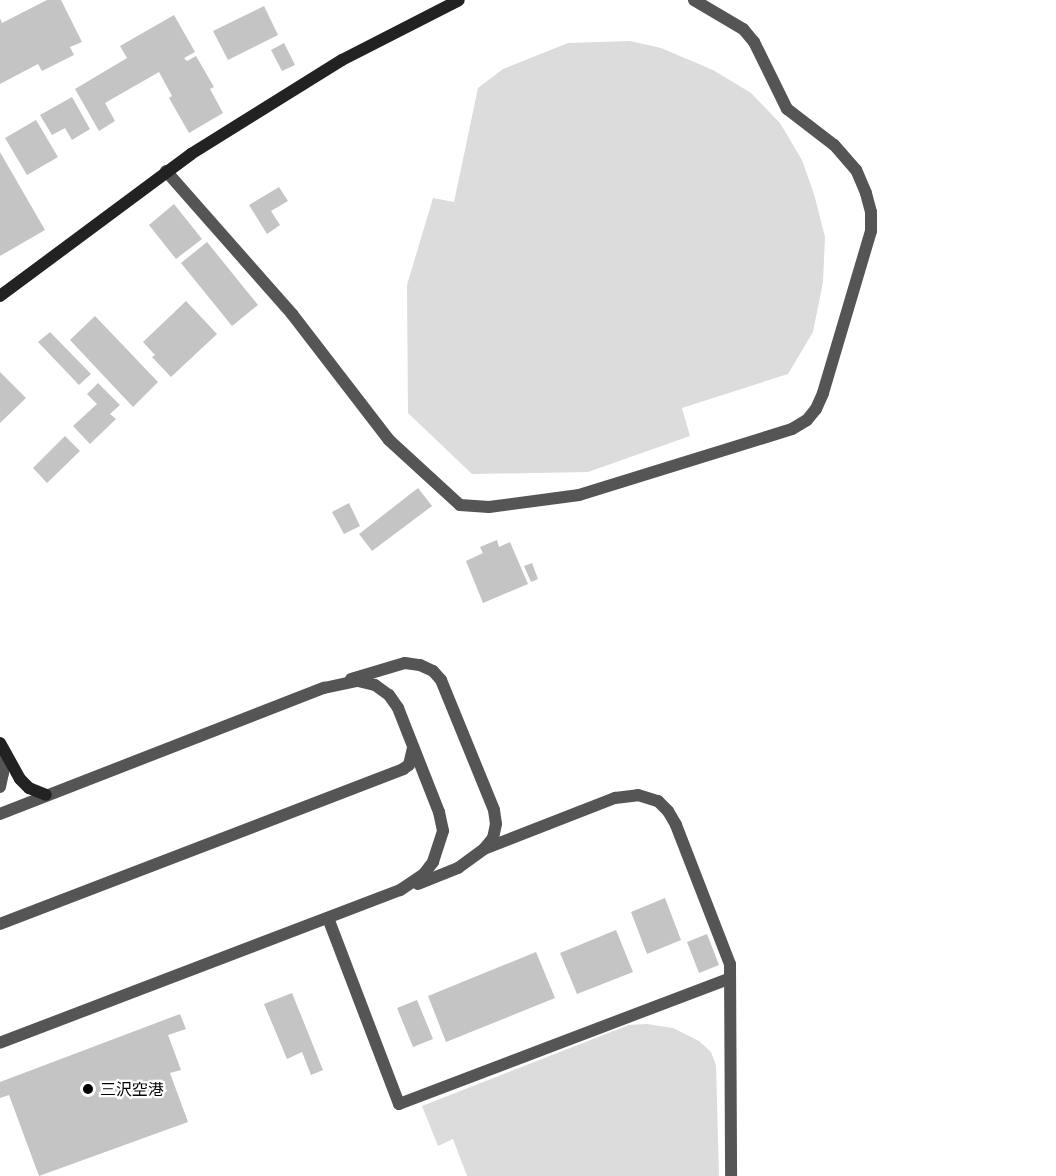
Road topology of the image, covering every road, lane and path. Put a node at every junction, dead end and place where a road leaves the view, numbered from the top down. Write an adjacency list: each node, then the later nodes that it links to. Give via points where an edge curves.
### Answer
1 (459, 0): 3 (street, via 342,60)
2 (694, 0): 3 (lane, via 743,29 754,42 787,109 834,145 856,170 871,212 871,231 823,393 807,420 792,429 579,495 489,507 460,505 389,440 292,314)
3 (166, 171): 4 (street)
4 (0, 296)
5 (324, 688): 7 (lane, via 358,681 375,685 398,708); 9 (lane); 10 (lane, via 405,663 432,671 447,692)
6 (0, 743): 8 (lane); 9 (street, via 20,780)
7 (414, 746): 14 (lane, via 443,831 434,862); 16 (lane, via 409,765 403,769)
8 (0, 787)
9 (46, 795): 11 (lane)
10 (494, 810): 12 (lane, via 508,829); 13 (lane, via 493,838)
11 (0, 814)
12 (531, 831): 13 (lane); 17 (lane, via 628,795 658,801 676,825 730,964)
13 (484, 849): 14 (lane, via 458,868)
14 (400, 890): 15 (lane)
15 (328, 918): 17 (lane, via 399,1104); 18 (lane)
16 (0, 924)
17 (730, 978): 19 (lane)
18 (0, 1043)
19 (730, 1176)

